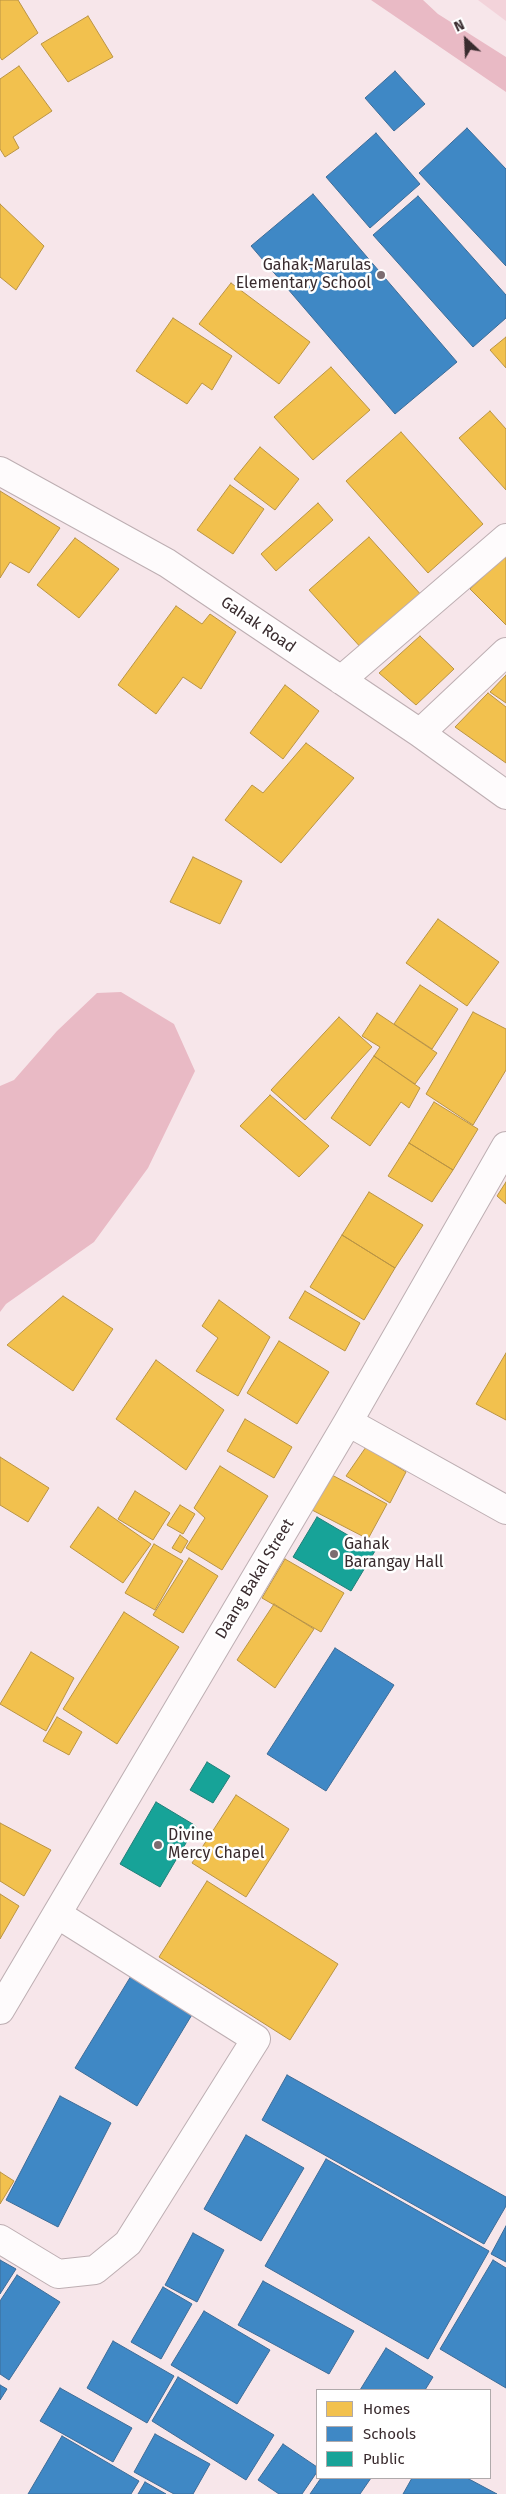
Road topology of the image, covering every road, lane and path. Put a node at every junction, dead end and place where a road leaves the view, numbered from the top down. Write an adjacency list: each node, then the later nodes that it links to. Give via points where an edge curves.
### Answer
1 (0, 472): 4 (street, Gahak Road, via 167,563)
2 (506, 538): 4 (street)
3 (506, 652): 5 (street)
4 (342, 680): 5 (street, Gahak Road)
5 (420, 733): 6 (street, Gahak Road)
6 (506, 795)
7 (506, 1146): 8 (street, Daang Bakal Street)
8 (348, 1422): 9 (street); 10 (street, Daang Bakal Street)
9 (506, 1510)
10 (57, 1914): 11 (street, Daang Bakal Street); 12 (street, via 256,2039 128,2243 95,2270 58,2274)
11 (0, 2010)
12 (0, 2239)

